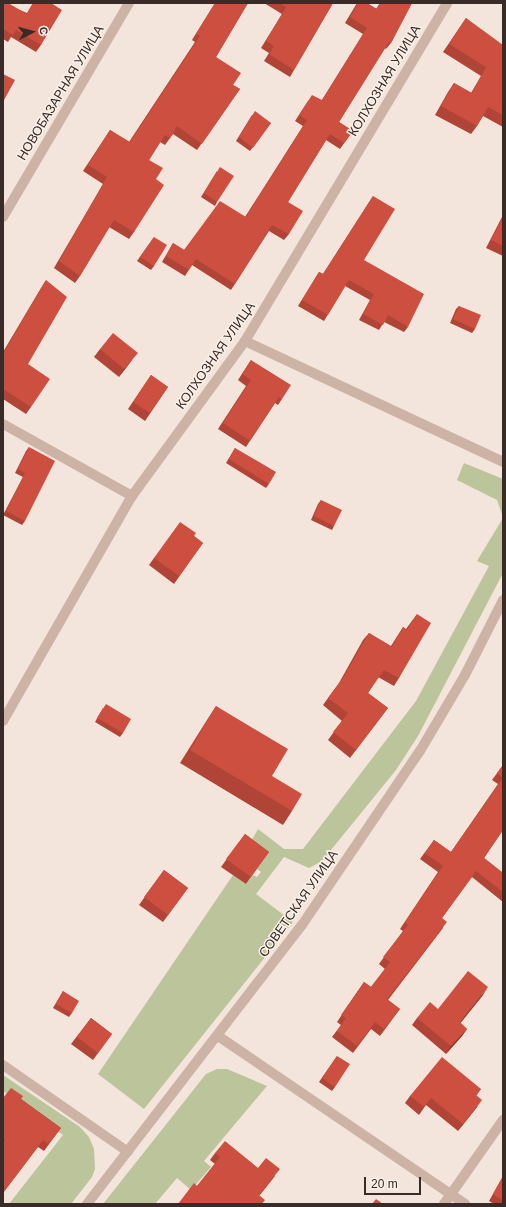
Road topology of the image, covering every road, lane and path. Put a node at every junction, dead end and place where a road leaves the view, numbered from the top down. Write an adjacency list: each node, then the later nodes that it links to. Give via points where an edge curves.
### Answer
1 (129, 3): 3 (street, НОВОБАЗАРНАЯ УЛИЦА)
2 (447, 3): 4 (street, КОЛХОЗНАЯ УЛИЦА)
3 (3, 217)
4 (245, 341): 6 (street); 7 (street, КОЛХОЗНАЯ УЛИЦА)
5 (3, 424): 7 (street)
6 (503, 462)
7 (132, 496): 9 (street, КОЛХОЗНАЯ УЛИЦА)
8 (503, 600): 10 (street, СОВЕТСКАЯ УЛИЦА, via 465,675 420,751 302,924)
9 (3, 721)
10 (218, 1036): 13 (street, СОВЕТСКАЯ УЛИЦА); 14 (street)
11 (3, 1065): 13 (street)
12 (503, 1120): 14 (street)
13 (128, 1152): 15 (street, СОВЕТСКАЯ УЛИЦА)
14 (450, 1194): 16 (street); 17 (street)
15 (87, 1204)
16 (444, 1204)
17 (465, 1204)

